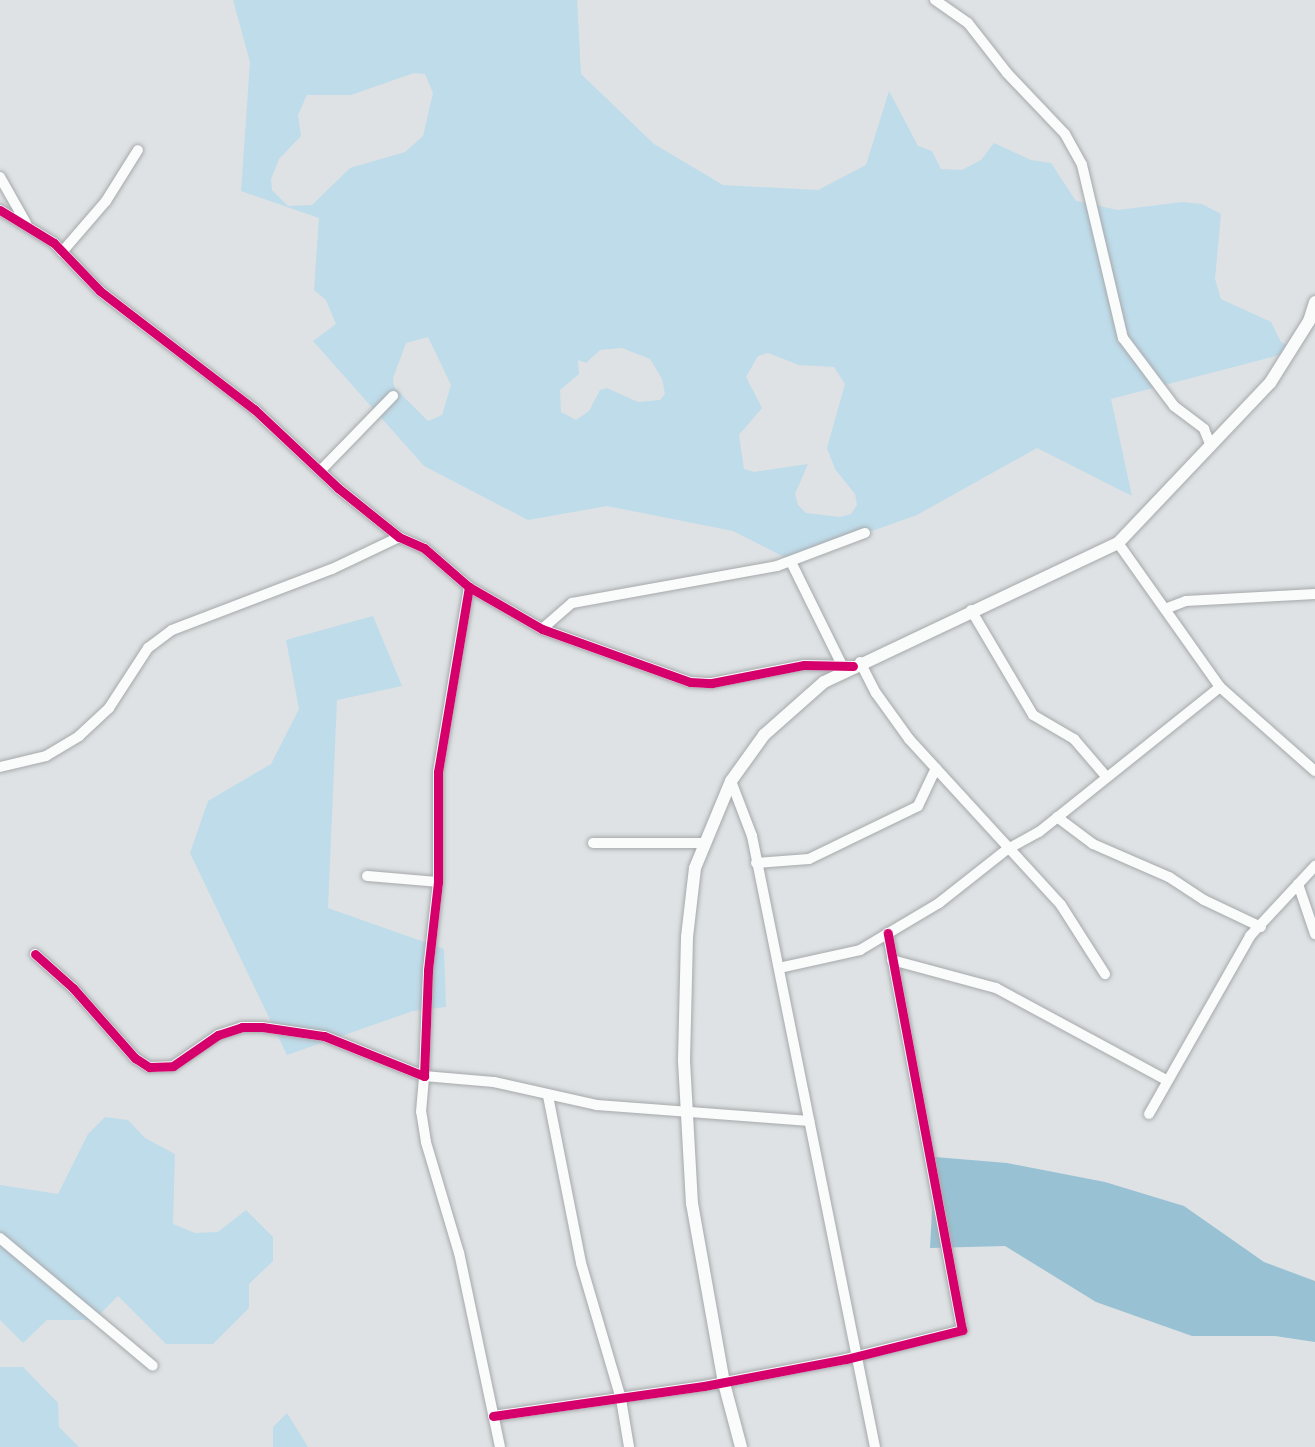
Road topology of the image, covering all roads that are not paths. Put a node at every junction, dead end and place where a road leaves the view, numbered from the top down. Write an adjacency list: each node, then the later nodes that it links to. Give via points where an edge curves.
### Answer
1 (935, 0): 10 (street, via 968,23 1078,154 1123,338 1174,406 1197,422)
2 (138, 150): 6 (street, via 106,201)
3 (0, 177): 5 (street)
4 (0, 210): 5 (street)
5 (28, 226): 6 (street)
6 (62, 252): 11 (street, via 100,291 254,409)
7 (1315, 302): 8 (main road)
8 (1312, 321): 10 (main road, via 1270,383)
9 (393, 396): 11 (street)
10 (1210, 446): 14 (main road)
11 (322, 469): 13 (street, via 338,488)
12 (865, 533): 15 (street)
13 (399, 537): 16 (street, via 443,562); 23 (street, via 332,569 172,630 148,648 109,708 79,736 46,756)
14 (1118, 543): 18 (street); 19 (main road)
15 (791, 562): 20 (street, via 600,594 572,603); 21 (street)
16 (469, 587): 20 (street); 35 (street, via 438,772)
17 (1315, 594): 18 (street, via 1186,601)
18 (1165, 609): 22 (street)
19 (971, 610): 21 (main road); 26 (street, via 1033,715 1074,739)
20 (542, 629): 21 (street, via 690,682 712,683 804,665)
21 (852, 664): 24 (street); 27 (main road, via 777,722 748,752)
22 (1220, 687): 25 (street); 26 (street)
23 (0, 767)
24 (936, 768): 31 (street); 32 (street, via 918,806 809,859)
25 (1315, 771)
26 (1105, 775): 28 (street)
27 (731, 781): 30 (main road); 32 (street, via 752,836)
28 (1057, 817): 31 (street); 37 (street, via 1093,844 1169,877)
29 (593, 843): 30 (street)
30 (703, 843): 47 (main road, via 695,868 687,937)
31 (1006, 850): 38 (street, via 939,903); 43 (street, via 1061,905)
32 (756, 863): 42 (street)
33 (1315, 866): 36 (street)
34 (367, 876): 35 (street)
35 (438, 882): 44 (street, via 428,970)
36 (1298, 884): 37 (street); 39 (street)
37 (1261, 927): 45 (street, via 1219,986)
38 (888, 933): 41 (street); 42 (street, via 860,950)
39 (1315, 933)
40 (35, 954): 44 (street, via 149,1067 173,1066 218,1035 242,1027 262,1027 324,1036)
41 (892, 960): 45 (street, via 996,988); 51 (street, via 962,1330)
42 (779, 968): 49 (street)
43 (1105, 974)
44 (424, 1076): 46 (street, via 494,1082); 55 (street, via 421,1112 426,1142 459,1253)
45 (1166, 1080): 48 (street)
46 (548, 1096): 47 (street, via 597,1105); 54 (street, via 581,1262)
47 (685, 1110): 49 (street); 53 (main road, via 692,1204)
48 (1149, 1114)
49 (809, 1121): 51 (street)
50 (0, 1238): 52 (street)
51 (857, 1355): 53 (street); 59 (street)
52 (153, 1366)
53 (724, 1382): 54 (street); 58 (main road)
54 (621, 1399): 55 (street); 57 (street)
55 (494, 1416): 56 (street)
56 (500, 1447)
57 (629, 1447)
58 (741, 1447)
59 (875, 1447)

